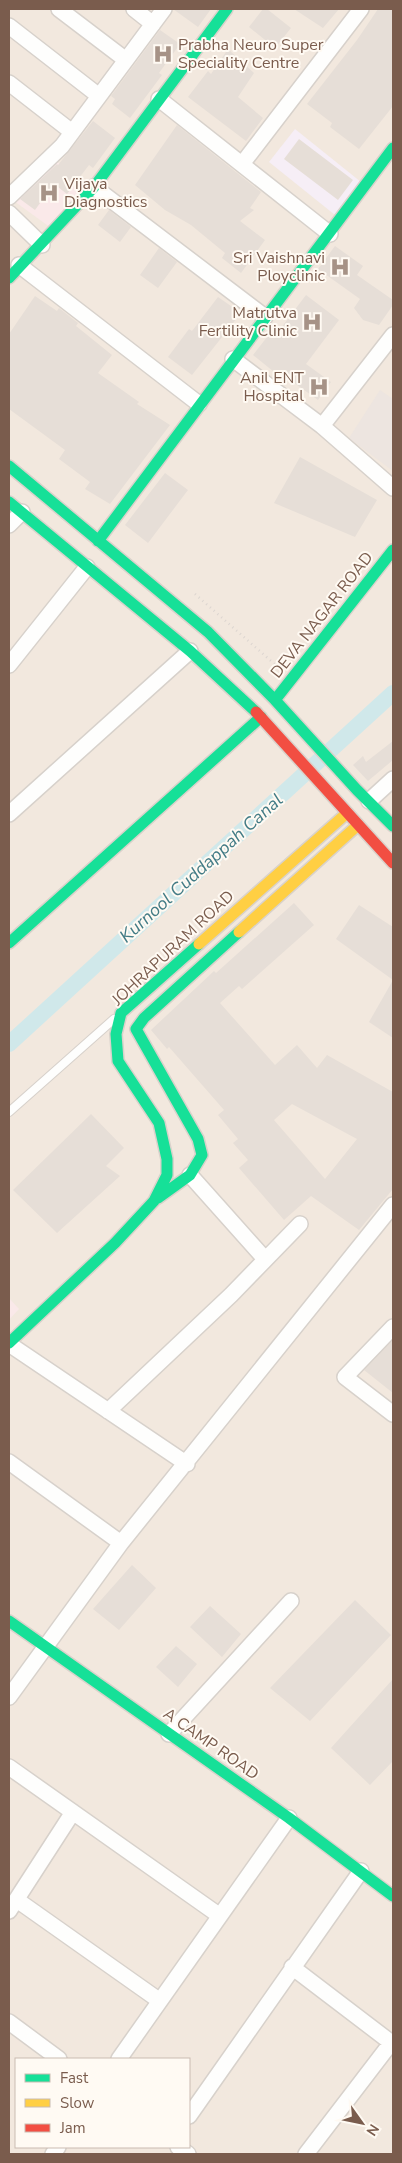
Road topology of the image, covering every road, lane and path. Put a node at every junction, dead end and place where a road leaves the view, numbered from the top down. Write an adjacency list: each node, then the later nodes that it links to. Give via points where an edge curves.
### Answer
1 (59, 9): 8 (street)
2 (134, 9): 6 (street)
3 (164, 9): 6 (street)
4 (227, 9): 11 (street)
5 (361, 9): 14 (street)
6 (153, 24): 8 (street)
7 (9, 26): 10 (street)
8 (126, 60): 10 (street)
9 (9, 84): 12 (street)
10 (99, 96): 12 (street)
11 (159, 100): 14 (street); 15 (street)
12 (72, 132): 16 (street, via 62,146)
13 (393, 148): 18 (street)
14 (242, 164): 18 (street)
15 (94, 187): 19 (street); 22 (street)
16 (9, 197)
17 (9, 213): 19 (street)
18 (330, 234): 22 (street)
19 (42, 245): 20 (street)
20 (19, 266): 21 (street); 25 (street)
21 (9, 278)
22 (266, 317): 24 (street)
23 (393, 335): 26 (street)
24 (233, 359): 25 (street); 26 (street)
25 (199, 404): 32 (street)
26 (322, 426): 28 (street)
27 (9, 466): 32 (street)
28 (393, 488)
29 (9, 502): 30 (street)
30 (22, 512): 31 (street); 34 (street)
31 (9, 525)
32 (98, 541): 37 (street, via 208,632)
33 (390, 560): 37 (street, DEVA NAGAR ROAD)
34 (87, 567): 35 (street); 36 (street)
35 (190, 651): 38 (street); 42 (street)
36 (9, 665)
37 (275, 700): 40 (street)
38 (261, 717): 41 (street); 46 (street)
39 (393, 779): 40 (street)
40 (369, 801): 44 (street)
41 (347, 813): 43 (street); 47 (street, JOHRAPURAM ROAD)
42 (9, 814)
43 (358, 825): 45 (street); 49 (street, JOHRAPURAM ROAD, via 144,1018 136,1029 198,1139 202,1155)
44 (393, 826)
45 (393, 862)
46 (9, 943)
47 (122, 1013): 48 (lane); 50 (street, JOHRAPURAM ROAD, via 116,1034 118,1061 159,1123 166,1159 167,1175)
48 (9, 1112)
49 (190, 1175): 50 (street, JOHRAPURAM ROAD); 53 (street)
50 (154, 1201): 55 (street, JOHRAPURAM ROAD)
51 (393, 1204): 59 (street)
52 (300, 1224): 53 (street)
53 (265, 1260): 56 (street)
54 (393, 1326): 57 (street, via 346,1377)
55 (9, 1343): 56 (street)
56 (108, 1411): 59 (street)
57 (393, 1414)
58 (9, 1462): 60 (street)
59 (186, 1464): 60 (street)
60 (121, 1543): 63 (street)
61 (291, 1601): 65 (street)
62 (9, 1621): 63 (street, A CAMP ROAD)
63 (45, 1645): 64 (street); 65 (street, A CAMP ROAD)
64 (9, 1697)
65 (169, 1734): 68 (street, A CAMP ROAD)
66 (9, 1767): 67 (street)
67 (73, 1812): 71 (street); 72 (street)
68 (289, 1818): 69 (street, A CAMP ROAD); 72 (street)
69 (361, 1871): 70 (street, A CAMP ROAD); 73 (street)
70 (393, 1896)
71 (13, 1905): 74 (street)
72 (220, 1916): 74 (street)
73 (292, 1967): 76 (street); 79 (street)
74 (160, 2001): 78 (street)
75 (9, 2022): 77 (street)
76 (392, 2044): 80 (street)
77 (58, 2058)
78 (120, 2058)
79 (190, 2115)
80 (306, 2154)

